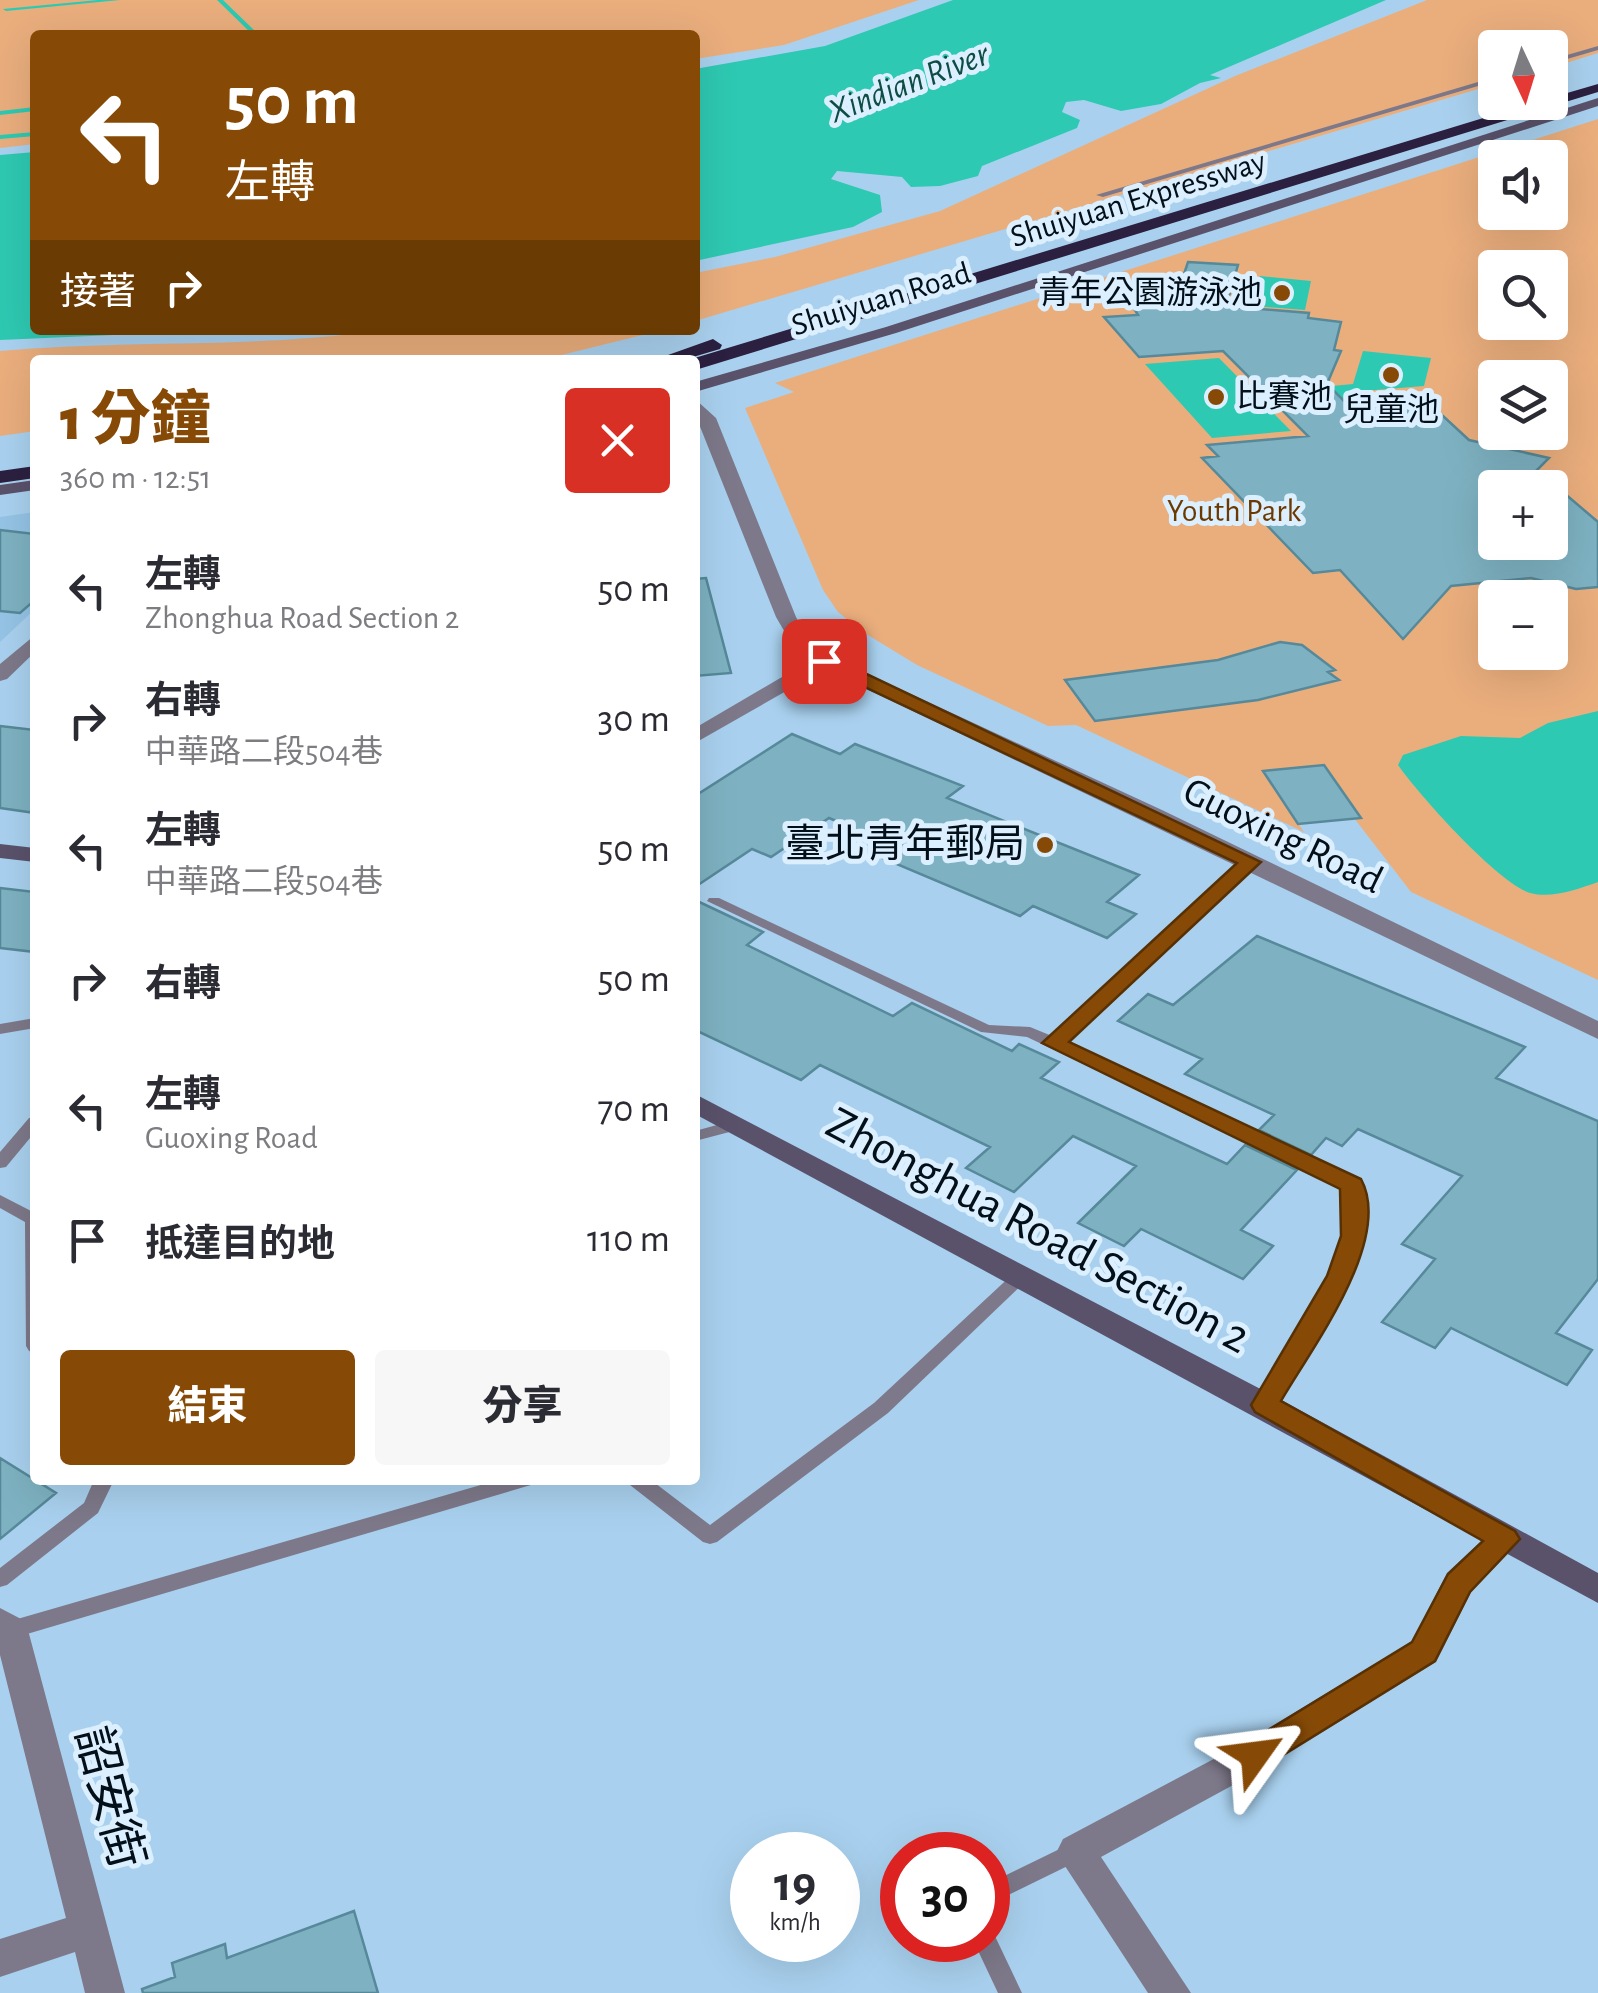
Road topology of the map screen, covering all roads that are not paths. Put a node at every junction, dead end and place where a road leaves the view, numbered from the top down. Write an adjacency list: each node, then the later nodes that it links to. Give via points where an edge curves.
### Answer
1 (1598, 48): 2 (lane)
2 (1568, 57)
3 (1598, 76): 5 (highway)
4 (1478, 84): 9 (lane)
5 (1568, 85)
6 (1598, 88): 11 (highway, Shuiyuan Expressway)
7 (1598, 102): 12 (street, Shuiyuan Road)
8 (1478, 112): 10 (highway, Shuiyuan Expressway)
9 (1100, 195)
10 (679, 355)
11 (700, 362)
12 (700, 386)
13 (700, 409): 21 (street, Guoxing Road, via 792,627)
14 (30, 456): 15 (highway)
15 (0, 459)
16 (30, 473): 17 (highway)
17 (0, 477)
18 (30, 486): 19 (street)
19 (0, 490)
20 (30, 646): 22 (street)
21 (824, 661): 23 (street); 26 (street, Guoxing Road)
22 (0, 675)
23 (700, 734)
24 (0, 851): 25 (street)
25 (30, 854)
26 (1250, 862): 30 (street, Guoxing Road); 31 (lane)
27 (714, 901): 31 (lane, via 986,1029 1030,1032)
28 (30, 1024): 29 (lane)
29 (0, 1029)
30 (1598, 1031)
31 (1054, 1043): 40 (lane, via 1352,1185 1354,1236 1340,1276)
32 (700, 1107): 33 (street, Zhonghua Road Section 2)
33 (735, 1125): 35 (lane); 39 (street, Zhonghua Road Section 2)
34 (30, 1128): 36 (lane)
35 (700, 1135)
36 (0, 1163)
37 (0, 1200): 38 (lane)
38 (30, 1217)
39 (1022, 1275): 40 (street, Zhonghua Road Section 2); 43 (lane, via 881,1408 710,1536)
40 (1265, 1405): 44 (street, Zhonghua Road Section 2)
41 (102, 1485): 45 (lane, via 91,1508)
42 (506, 1485): 47 (lane)
43 (644, 1485)
44 (1504, 1539): 46 (street, Zhonghua Road Section 2); 48 (street, via 1459,1583 1424,1652 1255,1755)
45 (0, 1579)
46 (1598, 1590)
47 (4, 1628): 50 (street, 詔安街)
48 (1076, 1851): 49 (lane); 55 (street)
49 (1010, 1884)
50 (91, 1928): 51 (street); 53 (street, 詔安街)
51 (0, 1958)
52 (995, 1962): 54 (lane)
53 (105, 1993)
54 (1010, 1993)
55 (1171, 1993)

